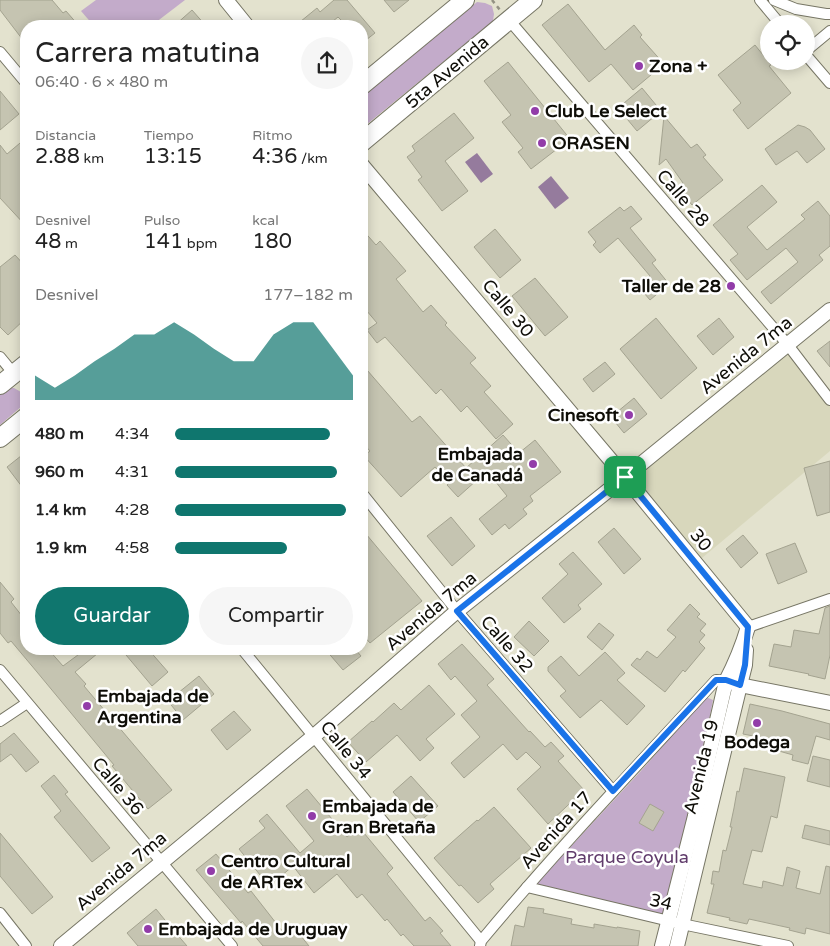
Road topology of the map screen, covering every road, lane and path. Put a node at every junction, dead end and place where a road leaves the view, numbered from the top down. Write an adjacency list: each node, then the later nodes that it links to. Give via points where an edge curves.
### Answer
1 (226, 0): 8 (main road)
2 (465, 0): 15 (highway)
3 (533, 0): 9 (highway, 5ta Avenida)
4 (760, 0): 7 (street)
5 (774, 0): 6 (street, via 796,9)
6 (830, 14)
7 (772, 15)
8 (243, 20)
9 (509, 20): 17 (highway, 5ta Avenida); 20 (street, Calle 28)
10 (830, 31): 11 (street)
11 (815, 44)
12 (0, 52): 14 (street)
13 (815, 66): 16 (street)
14 (20, 76)
15 (368, 80)
16 (830, 83)
17 (368, 137)
18 (368, 172): 27 (main road, Calle 30)
19 (830, 310): 20 (main road, Avenida 7ma)
20 (788, 345): 24 (street, Calle 28); 27 (main road, Avenida 7ma)
21 (0, 357): 22 (street)
22 (20, 369): 23 (highway)
23 (0, 385)
24 (830, 400)
25 (20, 421): 26 (highway)
26 (0, 438)
27 (625, 477): 30 (main road, Avenida 7ma); 31 (main road, 30)
28 (368, 501): 30 (street, Calle 32)
29 (830, 599): 31 (street)
30 (457, 611): 39 (main road, Avenida 7ma); 40 (street, Calle 32)
31 (748, 627): 34 (main road, Avenida 19, via 742,649); 35 (main road, Avenida 19)
32 (247, 655): 39 (street, Calle 34)
33 (0, 670): 36 (street, Calle 36)
34 (726, 680): 35 (main road); 40 (street, Avenida 17, via 716,680); 44 (main road, Avenida 19)
35 (740, 685): 37 (main road); 44 (main road, Avenida 19)
36 (27, 702): 38 (street); 41 (street, Calle 36)
37 (830, 703)
38 (0, 721)
39 (314, 736): 41 (main road, Avenida 7ma); 45 (street, Calle 34)
40 (613, 791): 42 (street, Avenida 17)
41 (161, 862): 47 (main road, Avenida 7ma); 48 (street, Calle 36)
42 (527, 887): 44 (street, 34); 45 (street, Avenida 17)
43 (0, 913): 46 (street)
44 (675, 922): 49 (main road, Avenida 19); 50 (main road, Avenida 19); 51 (street, 34)
45 (481, 944)
46 (26, 946)
47 (61, 946)
48 (232, 946)
49 (662, 946)
50 (676, 946)
51 (788, 946)

